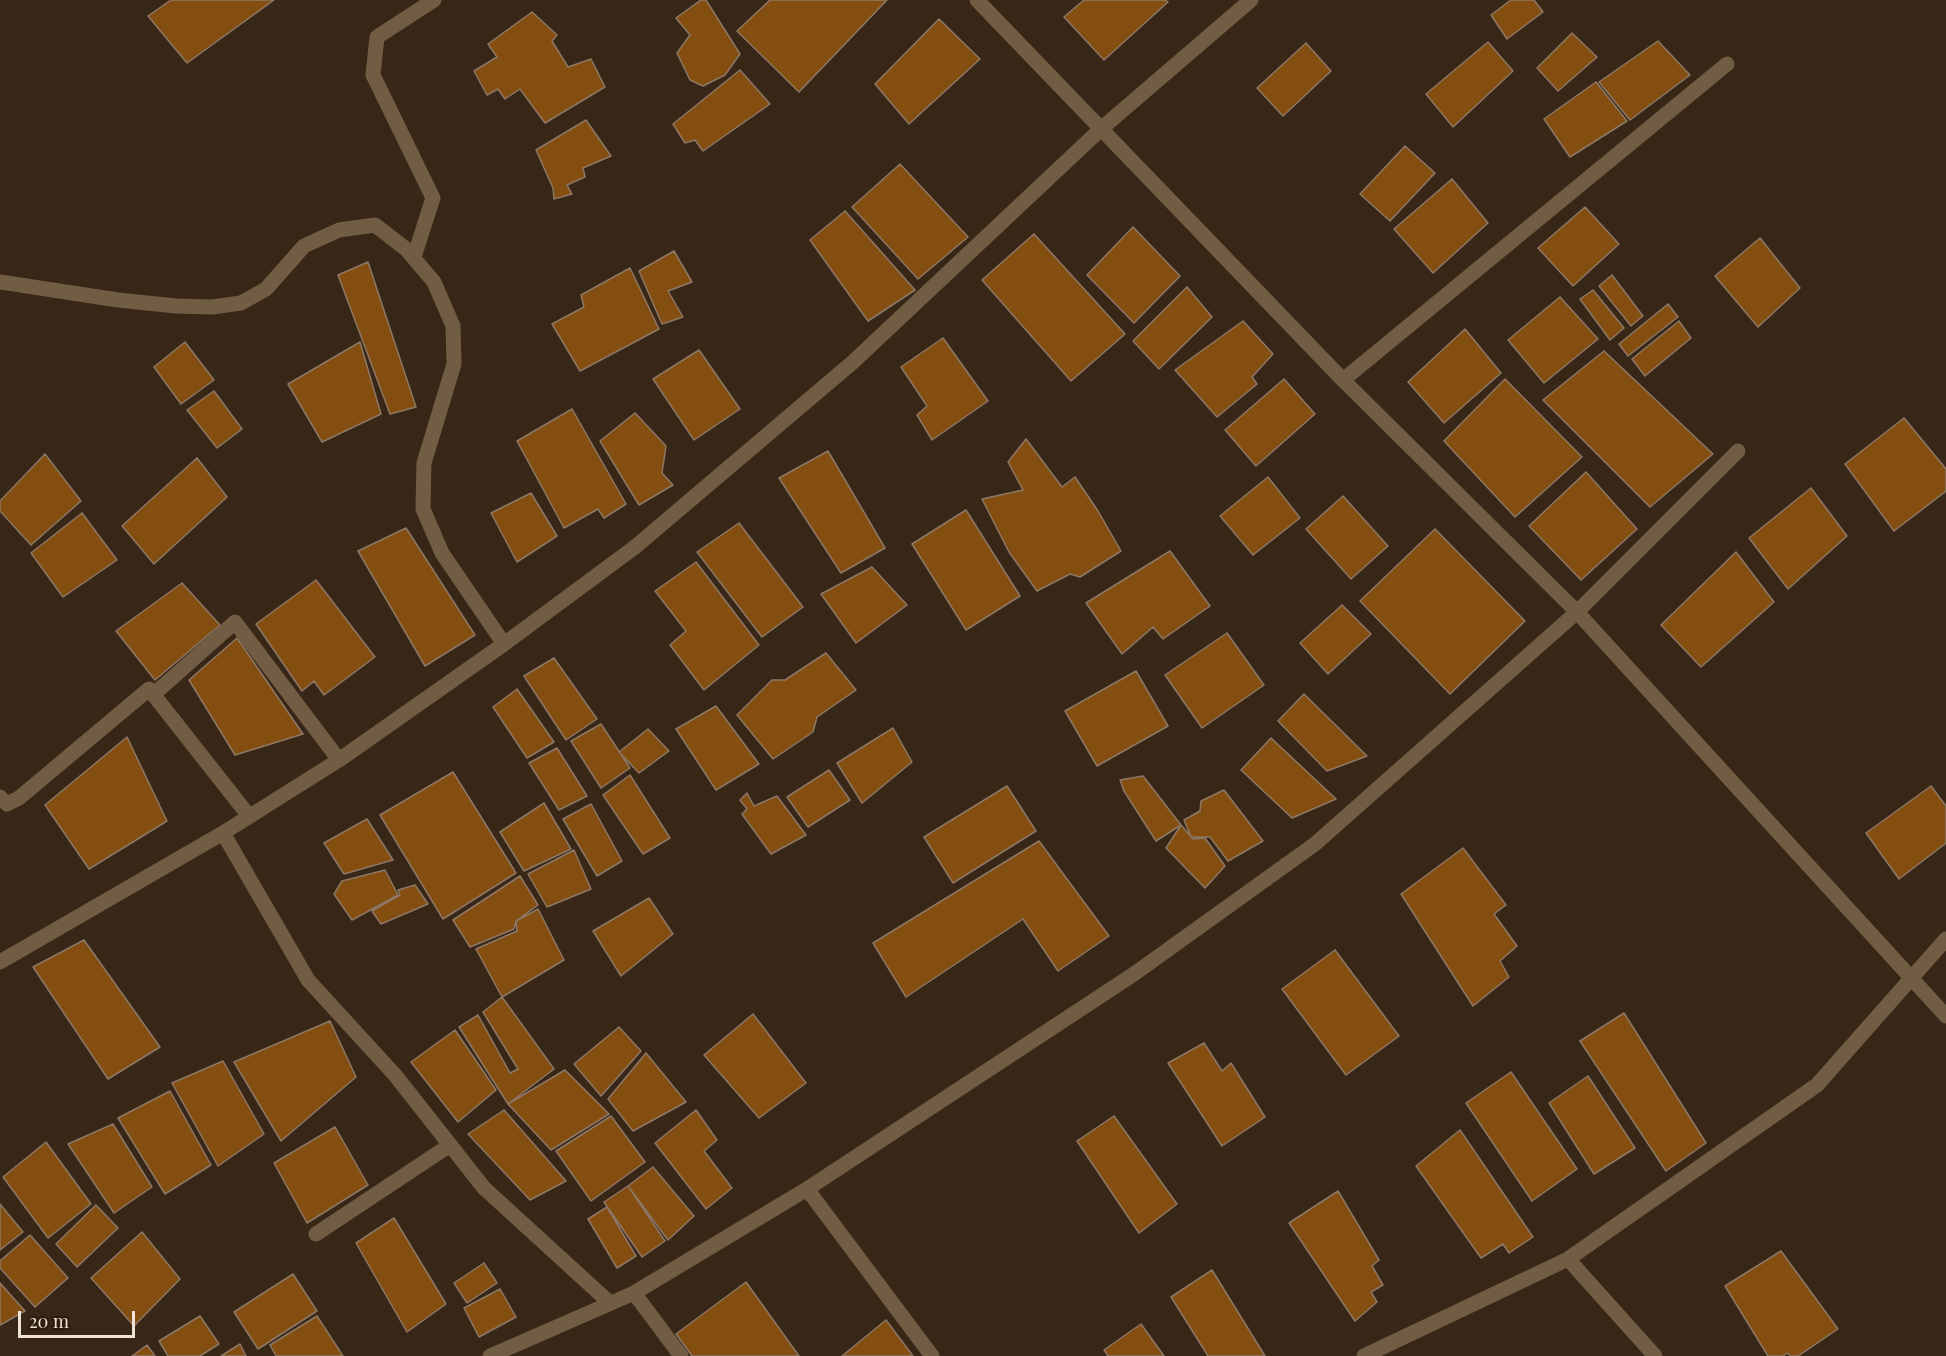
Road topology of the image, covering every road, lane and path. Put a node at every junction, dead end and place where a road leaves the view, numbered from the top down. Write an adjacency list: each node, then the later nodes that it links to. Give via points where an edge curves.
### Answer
1 (434, 0): 6 (street, via 377,37 373,75 434,198)
2 (977, 0): 5 (street)
3 (1251, 0): 5 (street)
4 (1727, 64): 8 (street)
5 (1102, 128): 8 (street); 11 (street, via 853,362 635,547)
6 (414, 257): 7 (street, via 375,225 339,230 304,246 266,290 241,303 212,307 118,300); 11 (street, via 434,282 453,326 454,364 424,463 423,509 442,553)
7 (0, 282)
8 (1343, 380): 10 (street)
9 (1738, 451): 10 (street)
10 (1577, 612): 19 (street); 22 (street, via 1315,844 1134,974)
11 (504, 644): 13 (street)
12 (153, 695): 13 (street, via 235,622); 14 (street, via 149,689 19,798 7,804); 15 (street)
13 (339, 760): 15 (street)
14 (0, 797)
15 (249, 816): 16 (street)
16 (222, 833): 18 (street); 21 (street, via 308,980 395,1075)
17 (1946, 939): 19 (street)
18 (0, 962)
19 (1911, 976): 20 (street); 24 (street, via 1817,1085)
20 (1946, 1016)
21 (450, 1144): 23 (street); 26 (street, via 484,1188)
22 (807, 1189): 25 (street); 29 (street)
23 (316, 1234)
24 (1568, 1259): 30 (street); 31 (street)
25 (634, 1293): 26 (street); 28 (street)
26 (610, 1304): 27 (street)
27 (490, 1356)
28 (681, 1356)
29 (932, 1356)
30 (1364, 1356)
31 (1656, 1356)

